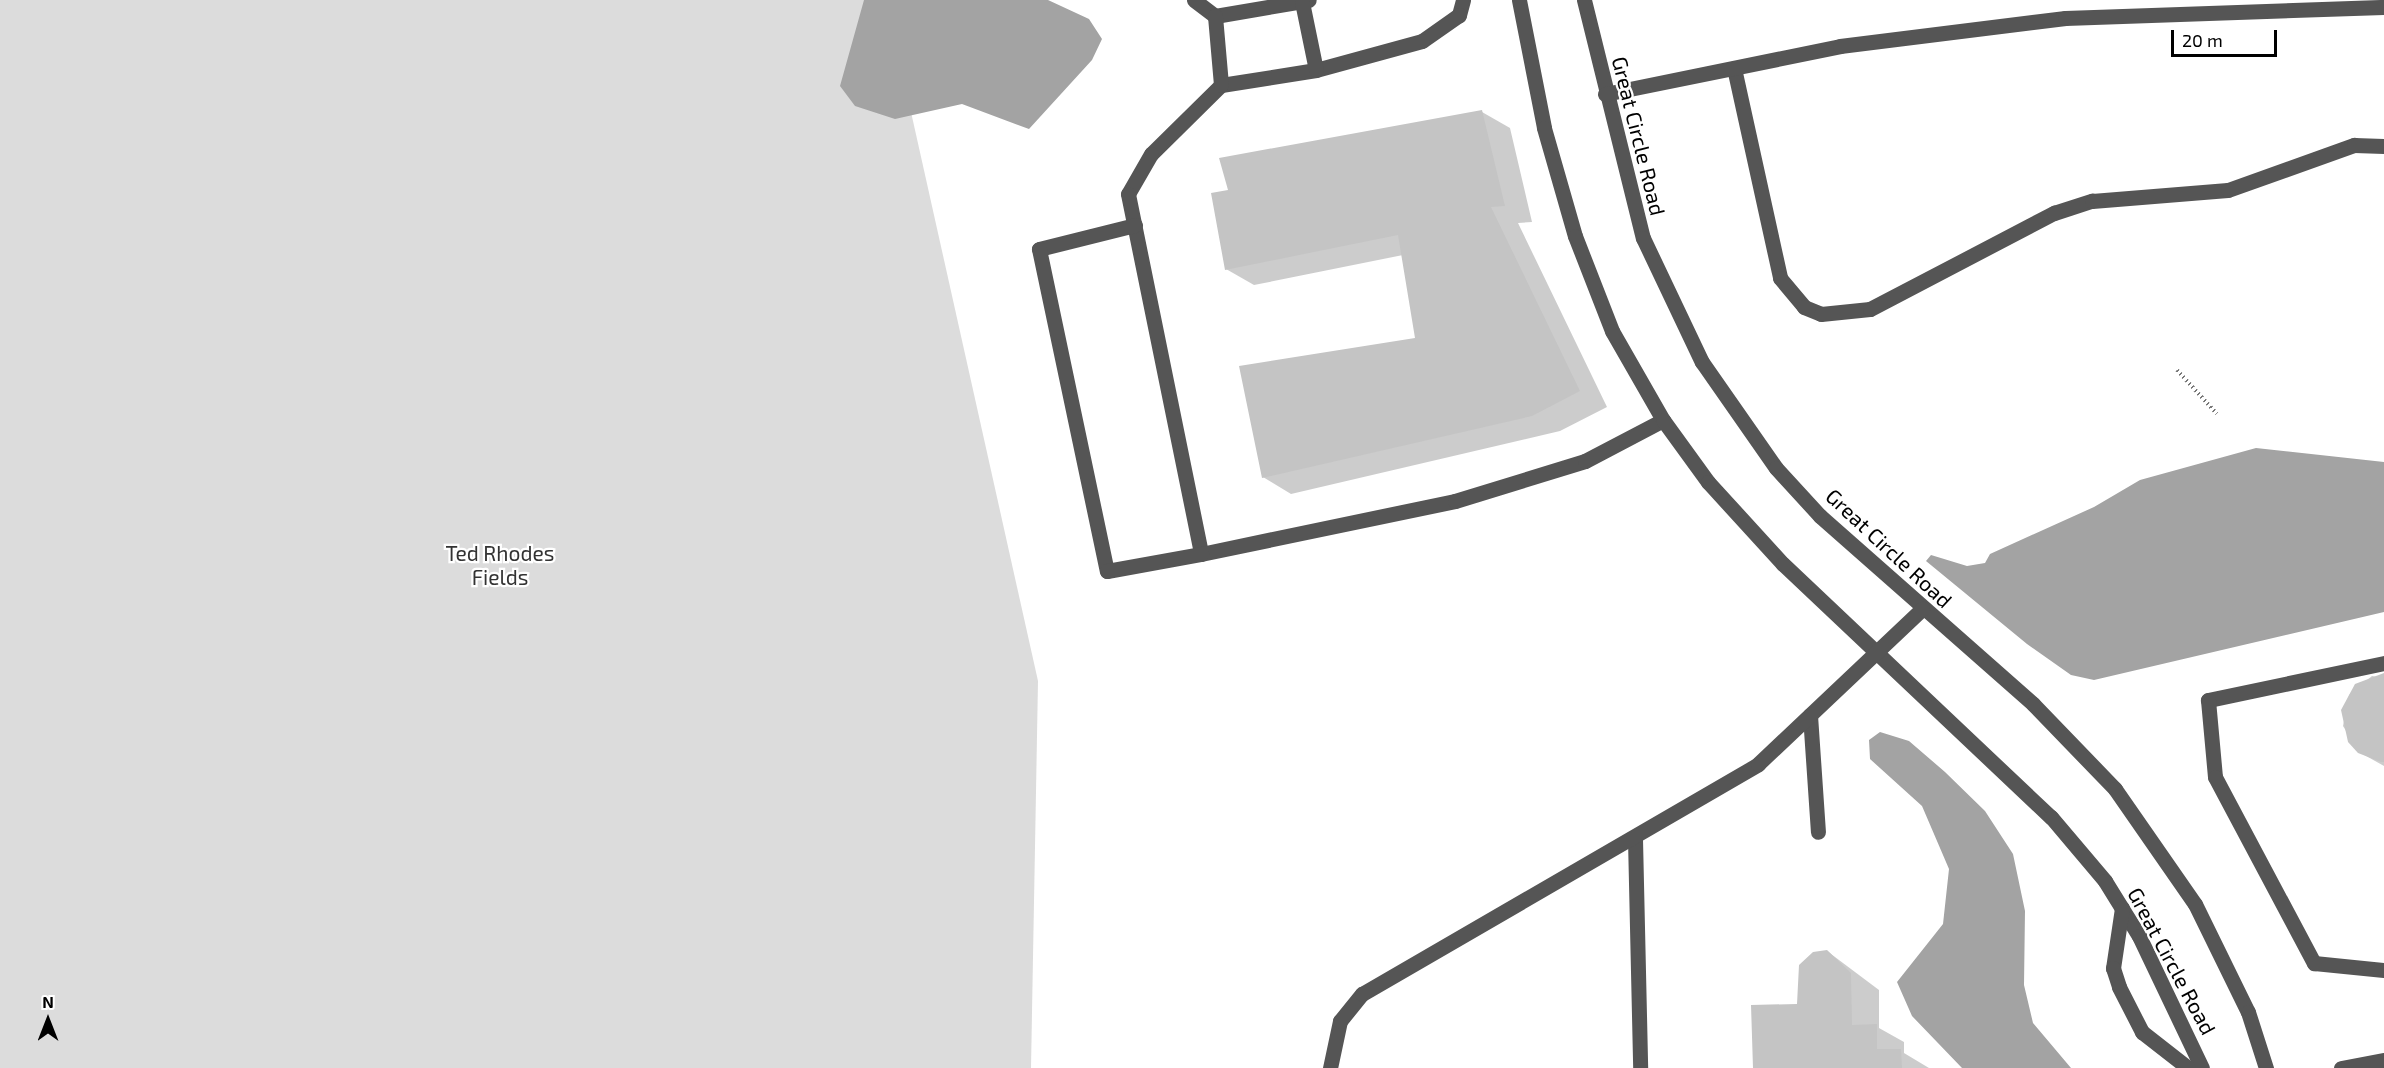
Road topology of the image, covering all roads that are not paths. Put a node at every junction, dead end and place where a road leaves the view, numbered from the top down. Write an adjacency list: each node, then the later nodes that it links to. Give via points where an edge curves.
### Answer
1 (1194, 0): 7 (street)
2 (1463, 0): 9 (street, via 1459,15 1422,41)
3 (1519, 0): 14 (street, Great Circle Road, via 1544,128 1575,236 1612,331)
4 (1584, 0): 11 (street, Great Circle Road)
5 (1306, 1): 7 (street); 9 (street)
6 (2384, 7): 8 (street, via 2089,15 1840,46)
7 (1215, 16): 10 (street)
8 (1734, 68): 11 (street); 12 (street, via 1780,278 1804,307 1821,314 1870,309 2044,217 2092,201 2228,190 2354,145)
9 (1316, 70): 10 (street)
10 (1221, 85): 13 (street, via 1151,154 1128,194)
11 (1605, 94): 16 (street, Great Circle Road, via 1643,238 1702,362 1776,468)
12 (2384, 146)
13 (1134, 225): 15 (street); 15 (street, via 1039,249 1107,571)
14 (1663, 420): 15 (street, via 1614,448 1455,501); 17 (street, Great Circle Road, via 1707,482 1783,564)
15 (1201, 554)
16 (1922, 609): 17 (street); 29 (street, Great Circle Road, via 2033,704 2115,789 2195,904 2248,1012)
17 (1877, 652): 19 (street); 22 (street, Great Circle Road, via 2051,817)
18 (2384, 663): 23 (street, via 2208,700 2215,777 2314,963)
19 (1810, 715): 20 (street); 21 (street, via 1758,764)
20 (1818, 832)
21 (1635, 839): 25 (street, via 1362,994 1340,1021); 26 (street)
22 (2122, 908): 27 (street, via 2113,968 2119,987 2142,1032); 28 (street, Great Circle Road)
23 (2384, 970)
24 (2384, 1060): 30 (street)
25 (1330, 1068)
26 (1640, 1068)
27 (2188, 1068)
28 (2202, 1068)
29 (2266, 1068)
30 (2341, 1068)

